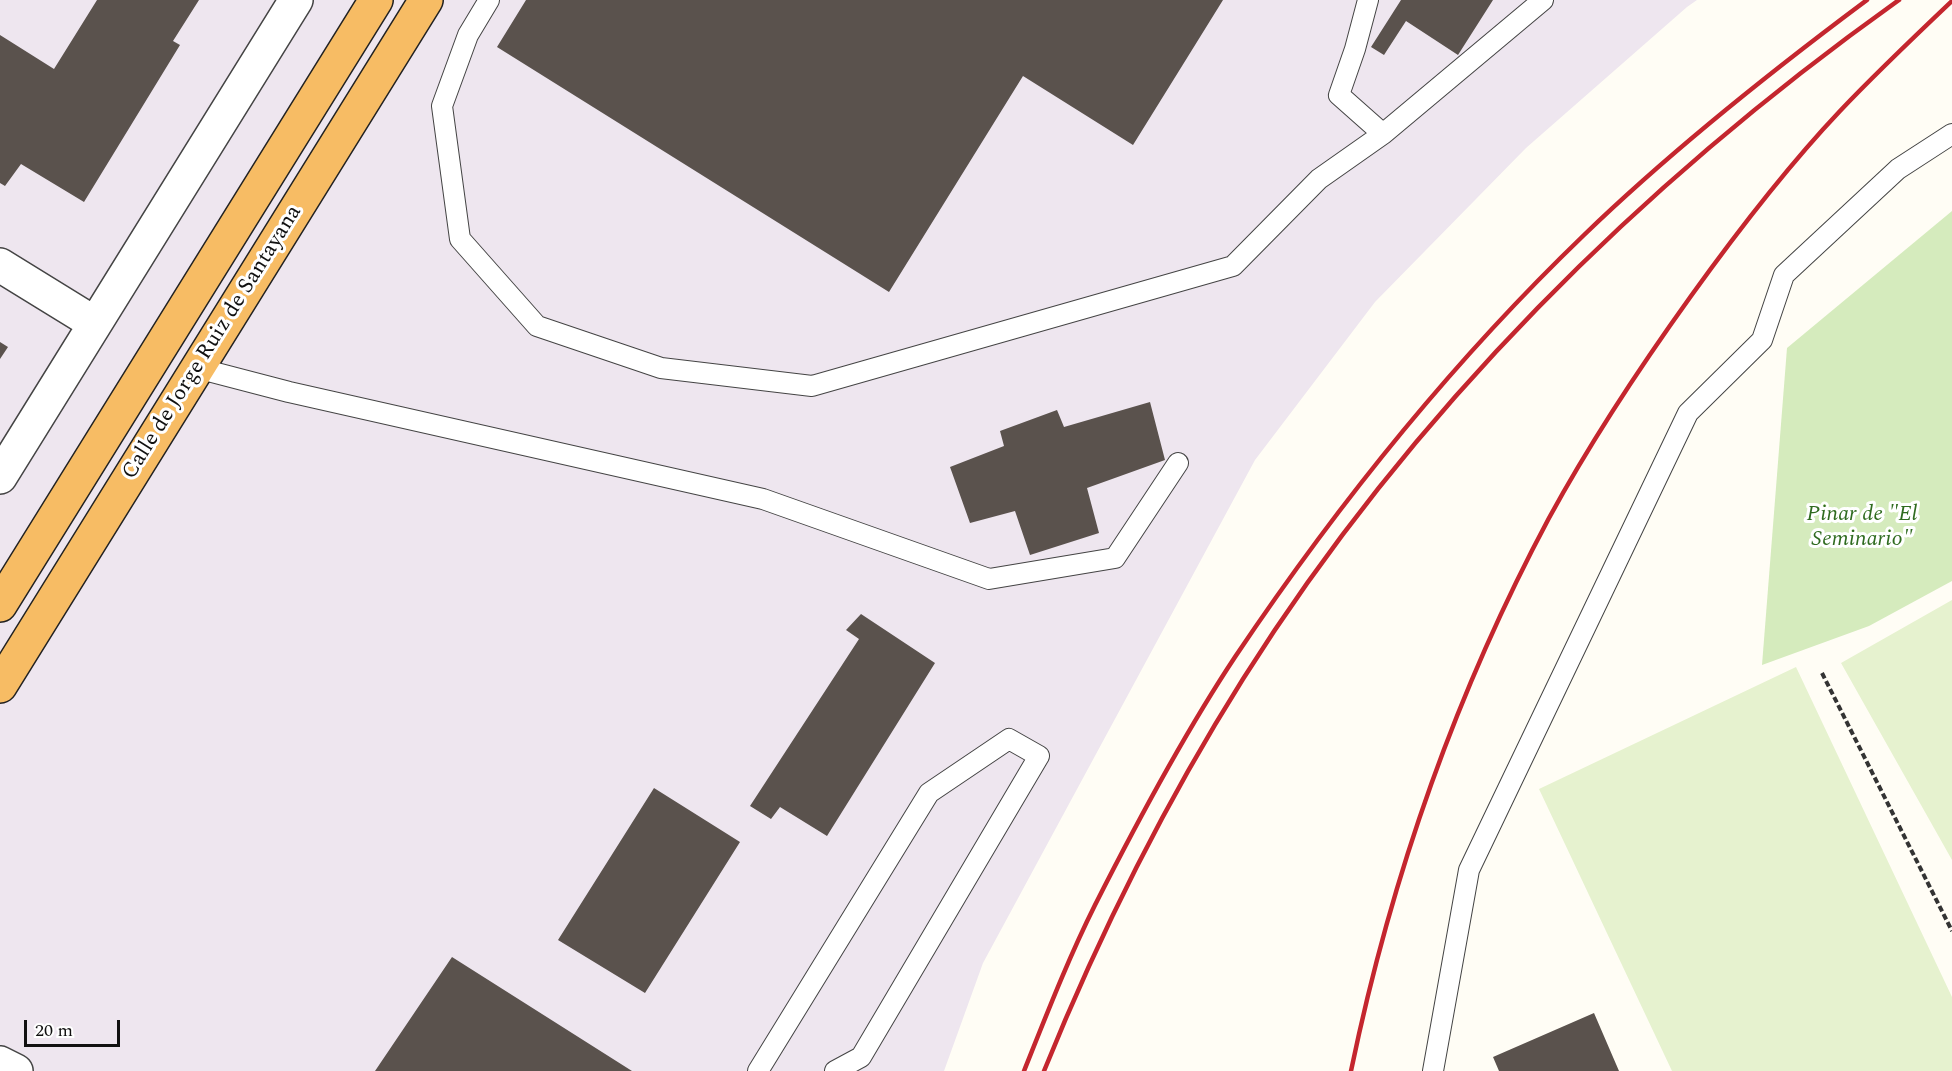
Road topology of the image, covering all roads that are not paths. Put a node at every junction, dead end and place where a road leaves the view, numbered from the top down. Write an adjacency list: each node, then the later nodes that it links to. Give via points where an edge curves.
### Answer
1 (296, 0): 10 (street)
2 (376, 0): 14 (highway, Calle de Jorge Ruiz de Santayana)
3 (426, 0): 11 (highway, Calle de Jorge Ruiz de Santayana)
4 (489, 0): 7 (lane, via 468,35 441,106 460,239 537,326 661,368 813,386 1233,267 1319,179)
5 (1368, 0): 7 (lane, via 1339,95)
6 (1543, 0): 7 (lane)
7 (1383, 134)
8 (1952, 134): 20 (lane, via 1898,169 1784,275 1762,340 1688,413 1469,870)
9 (0, 265): 10 (street)
10 (94, 323): 13 (street)
11 (197, 368): 12 (lane, via 762,499 989,579 1115,558); 15 (highway, Calle de Jorge Ruiz de Santayana)
12 (1178, 463)
13 (0, 477)
14 (0, 605)
15 (0, 686)
16 (0, 1063): 17 (street)
17 (16, 1071)
18 (758, 1071): 19 (lane, via 929,793 1009,739 1039,756 861,1057)
19 (835, 1071)
20 (1433, 1071)

